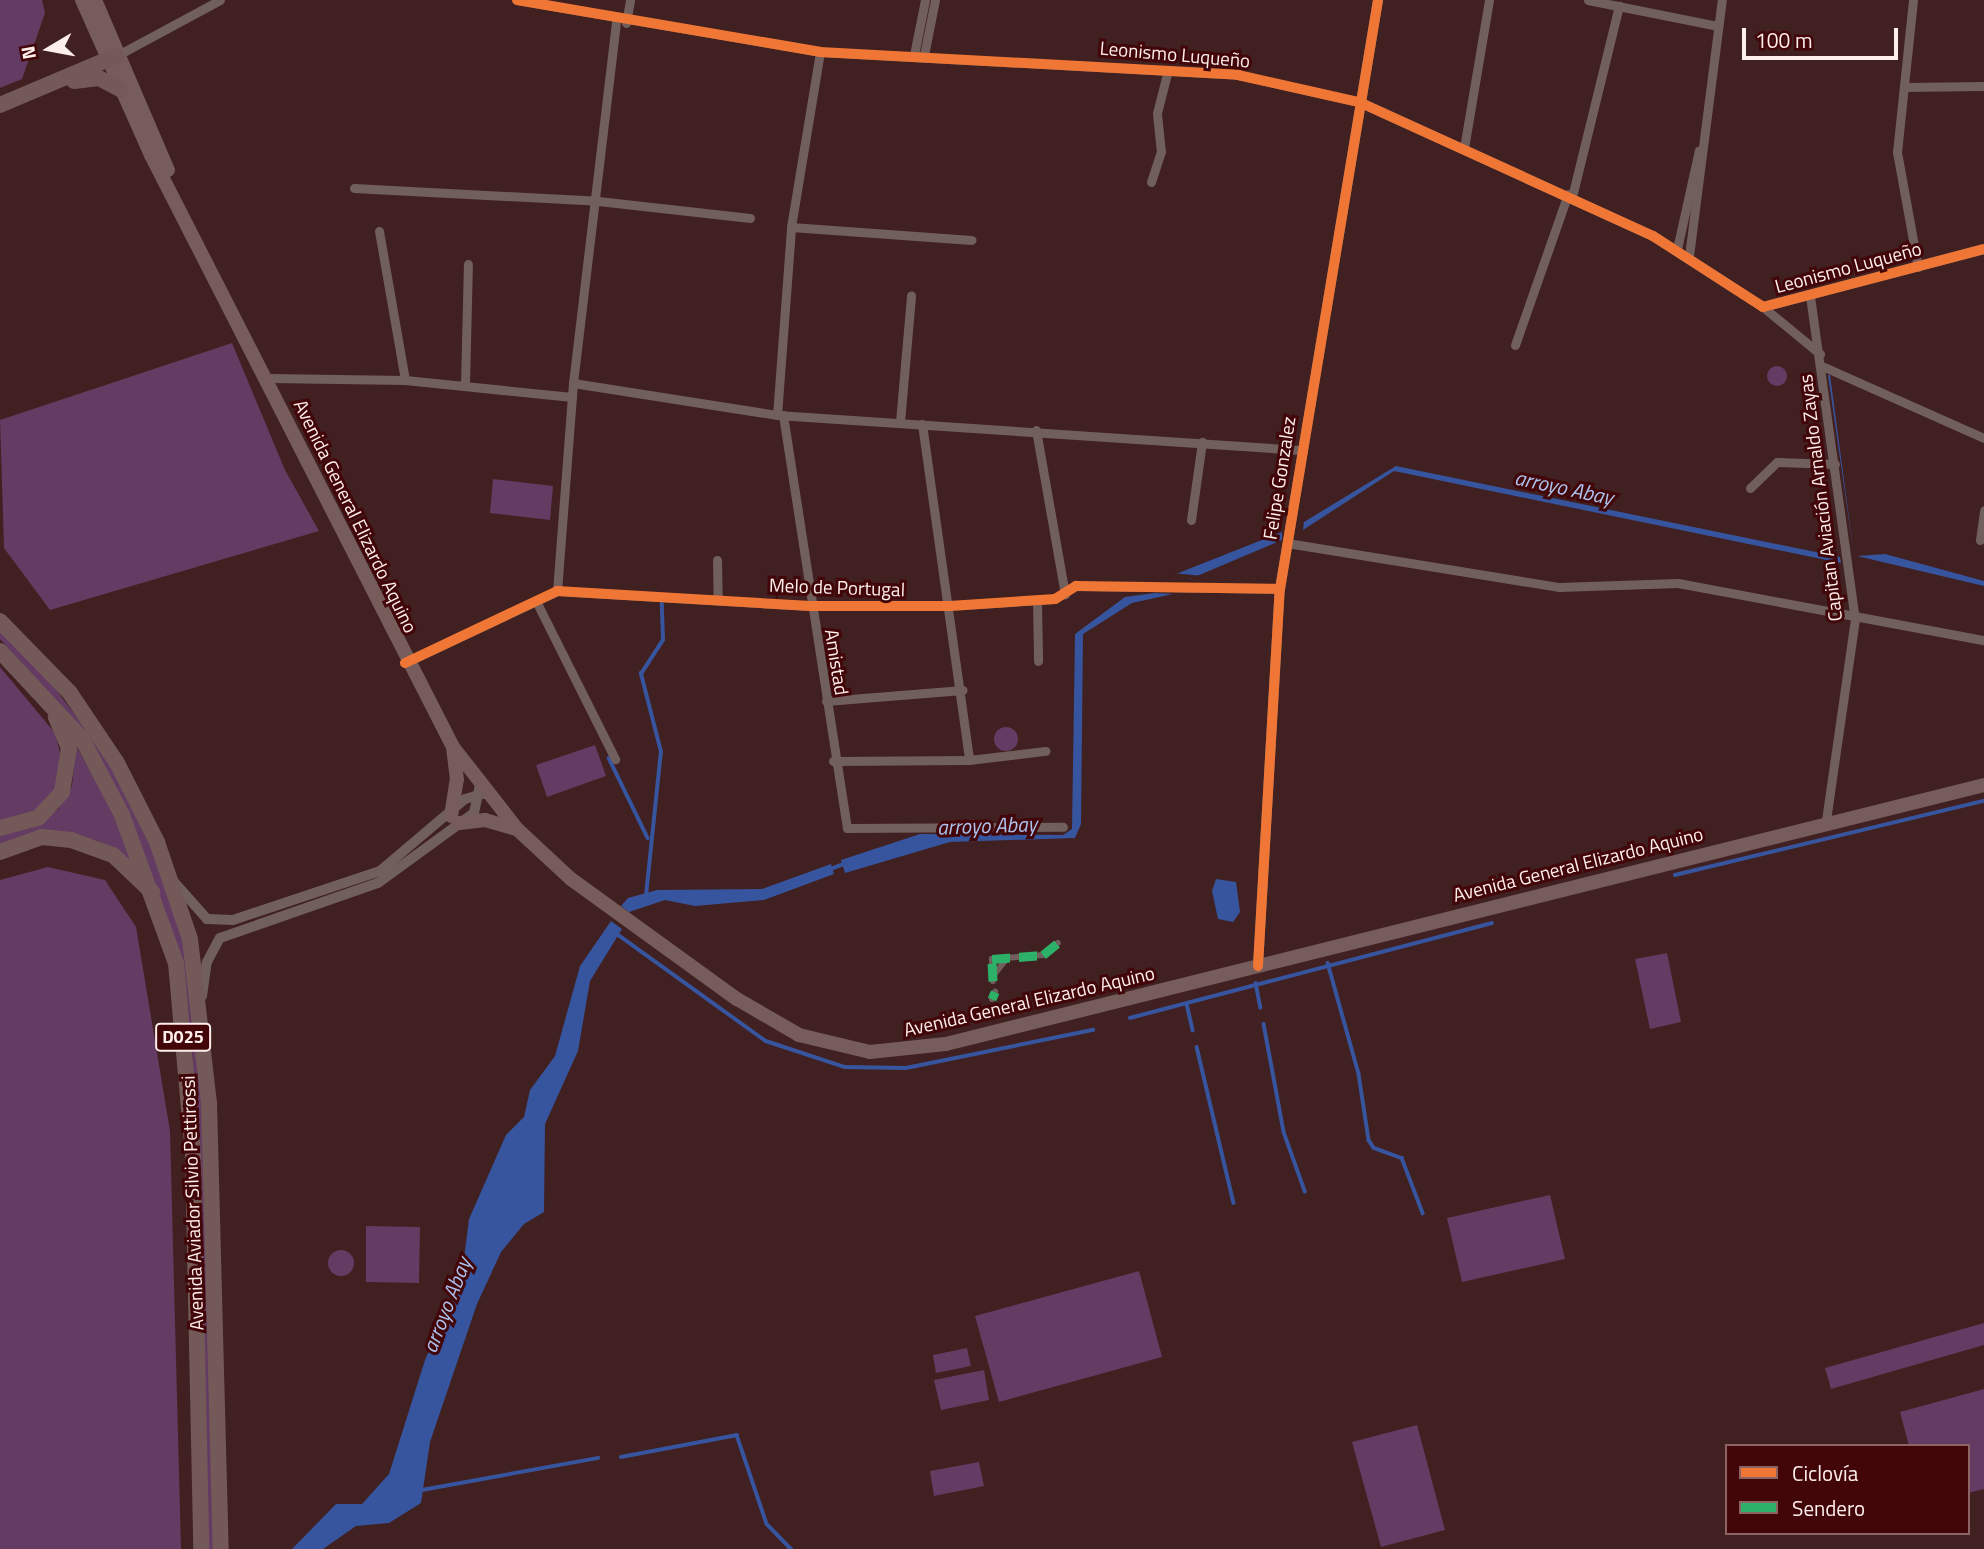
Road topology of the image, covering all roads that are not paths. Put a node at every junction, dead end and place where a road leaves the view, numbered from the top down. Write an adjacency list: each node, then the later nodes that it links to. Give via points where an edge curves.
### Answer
1 (82, 0): 20 (main road, Avenida General Elizardo Aquino)
2 (95, 0): 20 (main road, Avenida General Elizardo Aquino)
3 (220, 0): 20 (street)
4 (517, 0): 16 (street, Leonismo Luqueño)
5 (630, 0): 16 (street)
6 (925, 0): 19 (street)
7 (935, 0): 19 (street)
8 (1378, 0): 26 (street, Felipe Gonzalez)
9 (1489, 0): 28 (street)
10 (1588, 0): 14 (street)
11 (1651, 0): 15 (street)
12 (1722, 0): 17 (street)
13 (1913, 0): 24 (street)
14 (1619, 6): 15 (street); 33 (street)
15 (1649, 12): 17 (street)
16 (621, 22): 18 (street, Leonismo Luqueño); 34 (street)
17 (1718, 26): 29 (street)
18 (820, 52): 19 (street, Leonismo Luqueño); 36 (street, Amistad)
19 (919, 55): 21 (street, Leonismo Luqueño)
20 (111, 58): 22 (highway); 25 (main road, Avenida General Elizardo Aquino); 32 (main road, Avenida General Elizardo Aquino)
21 (1168, 70): 26 (street, Leonismo Luqueño, via 1238,75); 30 (street, via 1157,113 1161,152)
22 (58, 82): 25 (highway, via 99,78); 27 (highway)
23 (1984, 86): 24 (street)
24 (1904, 87): 43 (street, via 1897,152)
25 (120, 89): 32 (main road, Avenida General Elizardo Aquino)
26 (1359, 102): 28 (street, Leonismo Luqueño); 61 (street, Felipe Gonzalez)
27 (0, 105)
28 (1464, 148): 33 (street, Leonismo Luqueño)
29 (1699, 150): 40 (street); 41 (street)
30 (1150, 182)
31 (354, 188): 34 (street)
32 (175, 191): 50 (main road, Avenida General Elizardo Aquino)
33 (1570, 196): 40 (street, Leonismo Luqueño); 47 (street)
34 (598, 201): 35 (street); 52 (street)
35 (750, 218)
36 (791, 227): 38 (street); 55 (street, Amistad)
37 (379, 231): 51 (street)
38 (972, 240)
39 (1984, 248): 43 (street, Leonismo Luqueño)
40 (1677, 249): 41 (street, Leonismo Luqueño)
41 (1689, 256): 46 (street, Leonismo Luqueño)
42 (468, 264): 53 (street)
43 (1918, 267): 45 (street, Leonismo Luqueño)
44 (911, 295): 56 (street)
45 (1810, 296): 46 (street, Leonismo Luqueño); 48 (street, Capitan Aviación Arnaldo Zayas)
46 (1763, 307): 48 (street)
47 (1515, 345)
48 (1820, 354): 49 (street, Capitan Aviación Arnaldo Zayas)
49 (1822, 366): 59 (street); 62 (street, Capitan Aviación Arnaldo Zayas)
50 (269, 378): 51 (street); 82 (main road, Avenida General Elizardo Aquino)
51 (405, 380): 53 (street)
52 (573, 383): 54 (street); 55 (street)
53 (465, 384): 54 (street)
54 (572, 397): 70 (street)
55 (780, 415): 56 (street); 75 (street, Amistad)
56 (901, 422): 57 (street)
57 (922, 424): 58 (street); 76 (street)
58 (1036, 430): 60 (street); 71 (street)
59 (1984, 438)
60 (1202, 442): 61 (street); 65 (street)
61 (1300, 450): 67 (street, Felipe Gonzalez)
62 (1835, 464): 63 (street, via 1777,462); 77 (street, Capitan Aviación Arnaldo Zayas)
63 (1750, 488)
64 (1984, 510): 66 (street)
65 (1191, 520)
66 (1980, 540)
67 (1287, 543): 69 (street, Felipe Gonzalez); 77 (street, via 1559,587 1678,583)
68 (717, 560): 72 (street)
69 (1280, 589): 71 (street, Melo de Portugal, via 1076,586); 103 (street, Felipe Gonzalez)
70 (557, 591): 72 (street, Melo de Portugal); 73 (street, Melo de Portugal)
71 (1065, 594): 74 (street, Melo de Portugal)
72 (718, 599): 75 (street, Melo de Portugal)
73 (536, 601): 82 (street, Melo de Portugal); 88 (street)
74 (1037, 601): 76 (street, Melo de Portugal); 81 (street)
75 (811, 606): 76 (street, Melo de Portugal); 85 (street, Amistad)
76 (949, 606): 83 (street)
77 (1855, 619): 79 (street); 94 (street, Capitan Aviación Arnaldo Zayas)
78 (0, 621): 99 (highway, Avenida Aviador Silvio Pettirossi / D025, via 97,731)
79 (1984, 640)
80 (0, 651): 84 (highway, Avenida Aviador Silvio Pettirossi / D025)
81 (1038, 661)
82 (405, 663): 86 (main road, Avenida General Elizardo Aquino)
83 (963, 690): 85 (street); 89 (street)
84 (46, 699): 96 (highway, via 69,748 70,771 53,807 20,827); 100 (highway, Avenida Aviador Silvio Pettirossi / D025, via 82,739)
85 (826, 701): 90 (street, Amistad)
86 (453, 747): 92 (main road, Avenida General Elizardo Aquino); 93 (main road)
87 (1045, 751): 89 (street)
88 (615, 760)
89 (970, 760): 90 (street)
90 (833, 761): 95 (street, Amistad, via 849,830)
91 (1984, 785): 94 (main road, Avenida General Elizardo Aquino)
92 (485, 789): 93 (street, via 478,808); 97 (main road, Avenida General Elizardo Aquino)
93 (456, 819): 97 (main road, via 485,820); 99 (street, via 380,872 233,920 206,919); 104 (street, via 378,883 219,939 206,962)
94 (1826, 820): 103 (main road, Avenida General Elizardo Aquino)
95 (1063, 827)
96 (0, 828)
97 (517, 829): 103 (main road, Avenida General Elizardo Aquino, via 613,912 765,1018 834,1047 870,1052 946,1044)
98 (0, 852): 100 (highway, via 42,837 72,840 113,855)
99 (172, 879): 104 (highway, Avenida Aviador Silvio Pettirossi / D025)
100 (156, 895): 105 (highway, Avenida Aviador Silvio Pettirossi / D025, via 176,963 193,1153)
101 (1058, 943): 102 (street, via 1043,955)
102 (1007, 958): 102 (street, via 992,979 992,959)
103 (1258, 966)
104 (201, 1009): 106 (highway, Avenida Aviador Silvio Pettirossi / D025, via 212,1160)
105 (201, 1549)
106 (221, 1549)

